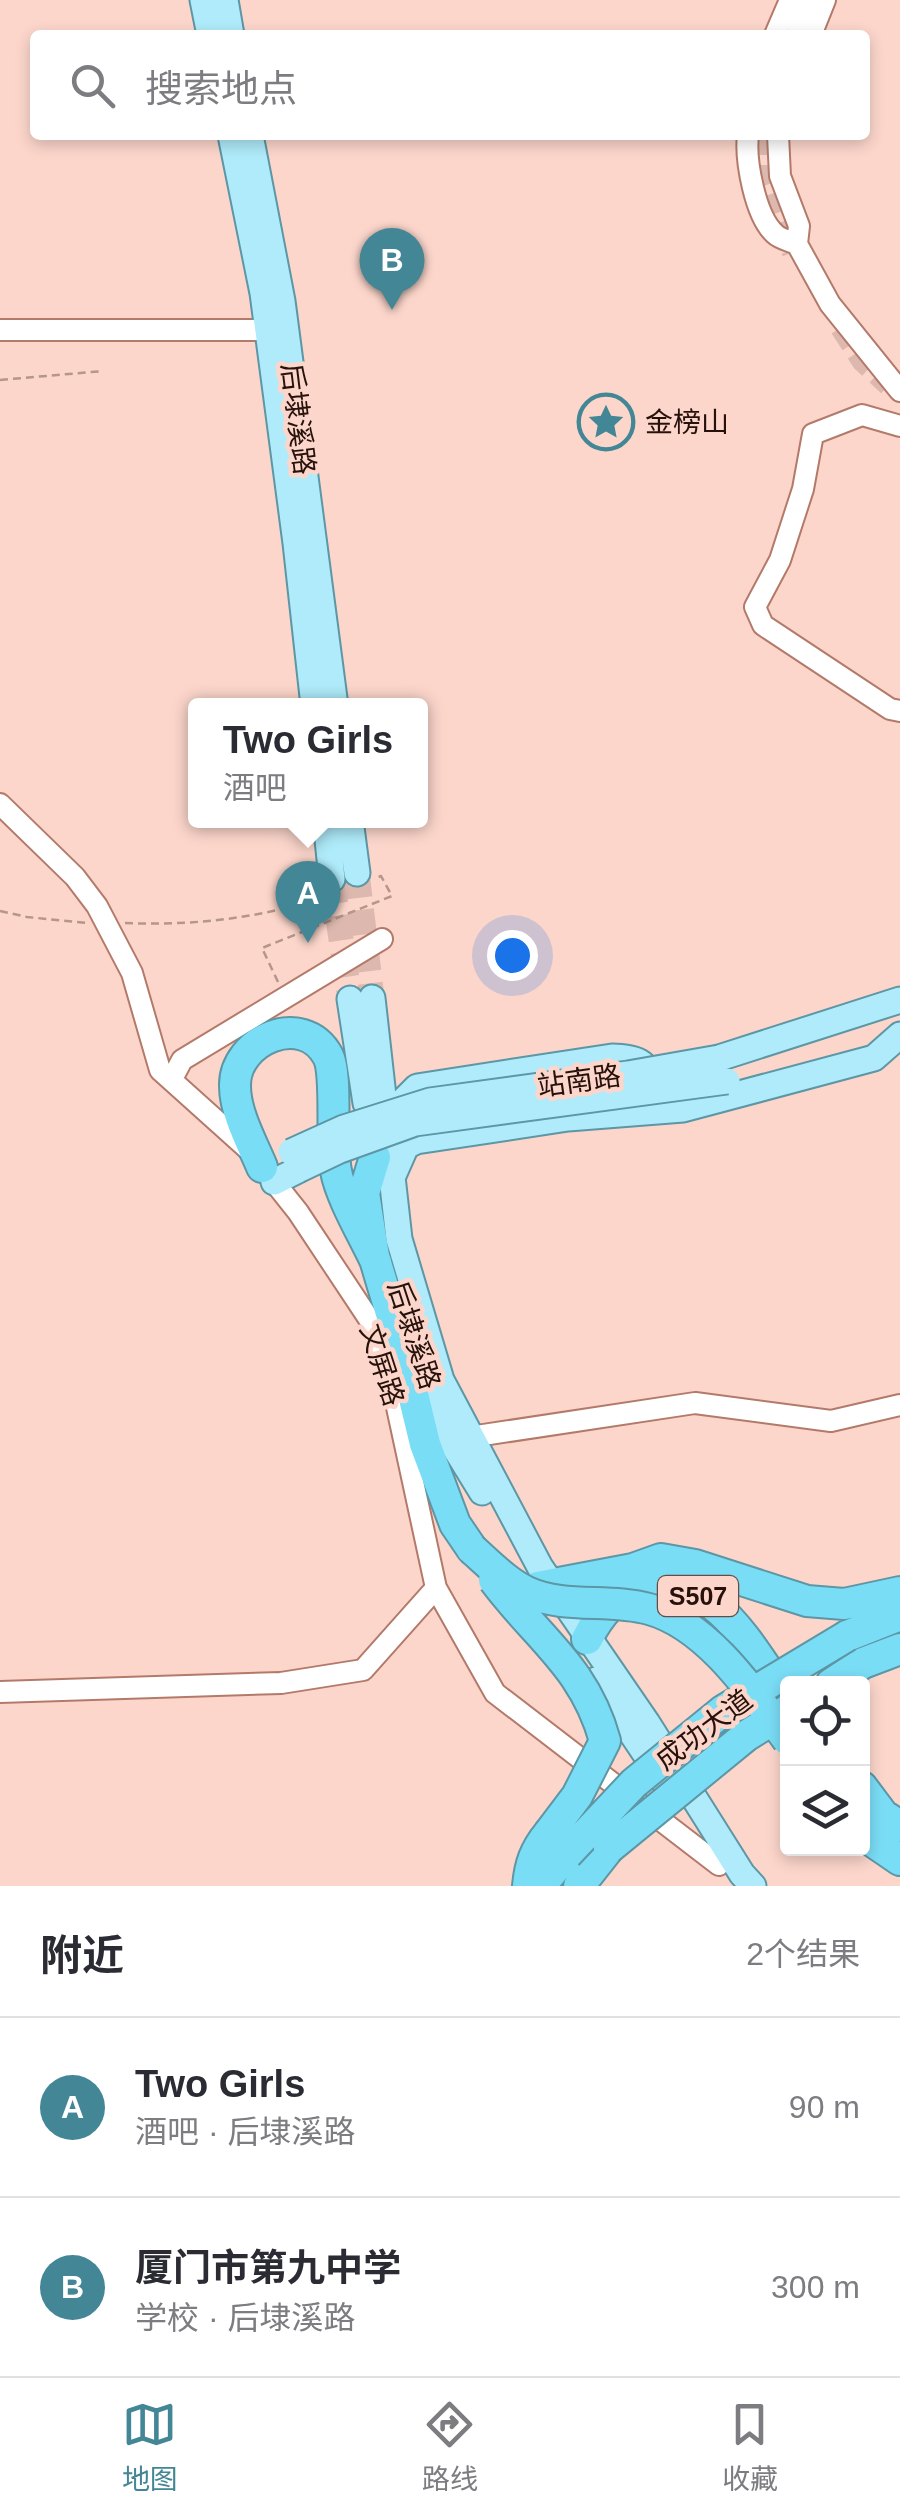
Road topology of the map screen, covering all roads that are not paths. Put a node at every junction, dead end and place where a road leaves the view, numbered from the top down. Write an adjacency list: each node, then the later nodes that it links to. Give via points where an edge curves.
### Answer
1 (203, 0): 6 (main road)
2 (224, 0): 7 (main road)
3 (790, 0): 8 (street)
4 (810, 0): 9 (street)
5 (825, 0): 10 (street)
6 (209, 30)
7 (230, 30)
8 (777, 30)
9 (799, 30)
10 (813, 30)
11 (231, 140): 17 (main road, 后埭溪路)
12 (251, 140): 21 (main road, 后埭溪路, via 282,300)
13 (747, 140): 15 (street, via 766,220 776,236)
14 (778, 140): 15 (street, via 780,176 799,226)
15 (797, 244): 18 (street, via 830,304)
16 (0, 330): 17 (street)
17 (268, 330): 20 (main road, 后埭溪路)
18 (900, 391)
19 (900, 426): 22 (street, via 862,414 813,434 780,560 755,607 764,625)
20 (313, 698)
21 (334, 698)
22 (895, 710)
23 (0, 804): 31 (street, 文屏路, via 75,877 106,923 132,973 160,1070)
24 (328, 828): 25 (main road, via 345,883)
25 (349, 828)
26 (382, 939): 31 (street, via 182,1060)
27 (361, 998): 35 (main road, 后埭溪路)
28 (900, 1000): 30 (main road, 站南路)
29 (900, 1033): 30 (main road, 站南路); 33 (main road, via 874,1058 807,1077 683,1109)
30 (723, 1069): 32 (main road, 站南路, bridge, via 628,1074); 34 (main road, 站南路, bridge, via 416,1123)
31 (172, 1079): 36 (street, 文屏路)
32 (392, 1113): 33 (main road, via 417,1087 636,1058 651,1086 642,1103); 34 (main road, 站南路, bridge, via 344,1128)
33 (608, 1114): 35 (main road, via 416,1142)
34 (295, 1161): 36 (main road, 站南路)
35 (383, 1168): 37 (highway, via 364,1193); 39 (main road, via 441,1380); 42 (main road, 后埭溪路, via 393,1276 447,1434)
36 (268, 1174): 37 (highway, via 240,1108 239,1066 249,1048 277,1033 306,1036 327,1054 333,1072 336,1174); 43 (street, 文屏路, via 370,1322 390,1376)
37 (376, 1262): 40 (highway, via 424,1444)
38 (900, 1406): 39 (street, via 831,1421 694,1403)
39 (470, 1437): 42 (main road)
40 (472, 1550): 53 (highway, bridge, via 530,1594 650,1609 671,1620 739,1674); 59 (highway, bridge, via 584,1685 606,1741)
41 (633, 1569): 42 (highway); 44 (highway, S507, via 661,1559 807,1601 844,1604); 48 (highway, via 717,1598)
42 (545, 1586): 46 (main road)
43 (436, 1588): 51 (street, via 363,1670 282,1683); 61 (street, 文屏路, via 495,1692)
44 (900, 1592)
45 (900, 1614): 59 (highway, 成功大道, bridge, via 848,1636 724,1710)
46 (578, 1638): 50 (highway, S507, via 621,1593 652,1584 688,1590 714,1605); 61 (main road); 66 (main road, via 647,1723)
47 (886, 1656): 49 (highway)
48 (782, 1676)
49 (847, 1676)
50 (780, 1689)
51 (0, 1692)
52 (780, 1715): 64 (highway, 成功大道, bridge, via 609,1848)
53 (780, 1729)
54 (870, 1798): 56 (highway)
55 (870, 1812): 57 (highway)
56 (900, 1826)
57 (900, 1836)
58 (870, 1839): 60 (highway)
59 (558, 1844): 62 (highway, via 537,1847); 63 (highway, 成功大道)
60 (900, 1860)
61 (719, 1865): 65 (main road)
62 (528, 1886)
63 (540, 1886)
64 (579, 1886)
65 (736, 1886)
66 (752, 1886)

